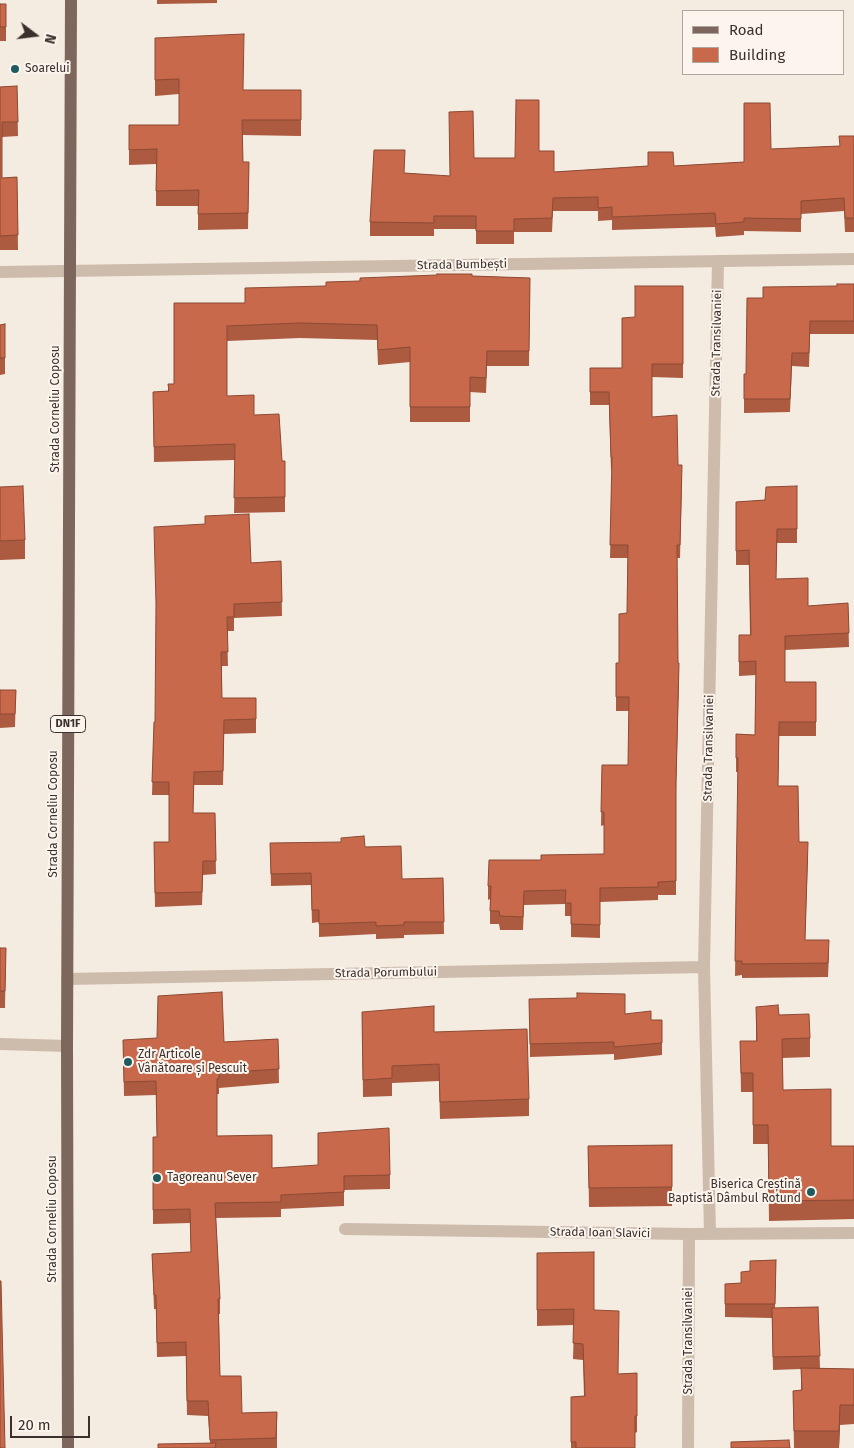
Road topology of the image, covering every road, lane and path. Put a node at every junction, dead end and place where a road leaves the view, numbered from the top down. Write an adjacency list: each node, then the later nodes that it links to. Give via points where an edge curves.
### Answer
1 (71, 0): 5 (main road, Strada Corneliu Coposu / DN1F)
2 (854, 259): 3 (street, Strada Bumbești)
3 (718, 261): 5 (street, Strada Bumbești); 6 (street, Strada Transilvaniei)
4 (0, 272): 5 (street, Strada Bumbești)
5 (70, 272): 7 (main road, Strada Corneliu Coposu / DN1F)
6 (704, 967): 7 (street, Strada Porumbului); 13 (street, Strada Transilvaniei)
7 (67, 979): 9 (main road, Strada Corneliu Coposu / DN1F)
8 (0, 1044): 9 (street)
9 (67, 1046): 14 (main road, Strada Corneliu Coposu / DN1F)
10 (345, 1229): 12 (street, Strada Ioan Slavici)
11 (854, 1232): 13 (street, Strada Ioan Slavici)
12 (690, 1234): 13 (street, Strada Ioan Slavici); 15 (street, Strada Transilvaniei)
13 (710, 1234)
14 (68, 1448)
15 (688, 1448)

